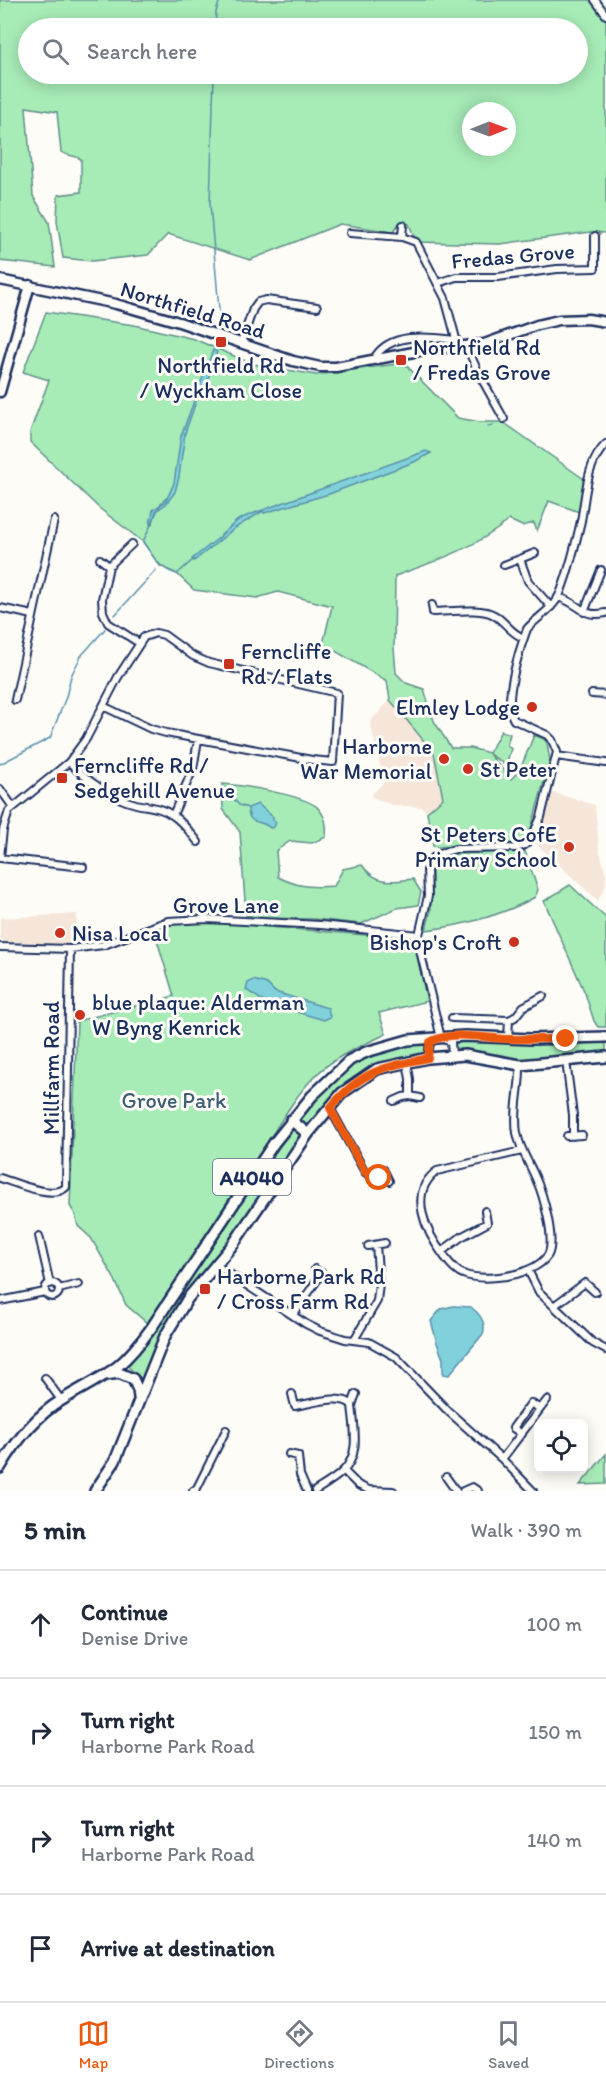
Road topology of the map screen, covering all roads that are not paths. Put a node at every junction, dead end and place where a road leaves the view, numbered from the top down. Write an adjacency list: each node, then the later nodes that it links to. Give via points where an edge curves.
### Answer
1 (596, 0): 2 (street)
2 (606, 15)
3 (403, 225): 6 (street)
4 (350, 233): 6 (street)
5 (595, 236): 8 (street, Fredas Grove, via 595,268 456,277)
6 (402, 237): 8 (street, Fredas Grove, via 416,242)
7 (0, 280): 9 (street, Northfield Road)
8 (438, 283): 13 (street, Fredas Grove)
9 (30, 285): 12 (street, Northfield Road, via 116,304); 15 (street)
10 (317, 307): 12 (street, via 258,302)
11 (606, 322): 13 (street, Northfield Road, via 559,320 484,344)
12 (241, 343): 14 (street, Northfield Road, via 320,366 336,367)
13 (460, 344): 14 (street, Northfield Road); 14 (street, Northfield Road, via 427,336 409,338 379,350); 16 (street, Fredas Grove)
14 (374, 359)
15 (0, 392)
16 (504, 419)
17 (606, 444): 26 (street, via 594,459 572,558)
18 (54, 520): 31 (street)
19 (132, 544): 24 (street)
20 (535, 553): 21 (street)
21 (520, 559): 23 (street); 27 (street, via 528,581)
22 (100, 560): 24 (street)
23 (504, 565)
24 (109, 566): 34 (street, via 103,612 108,623)
25 (601, 570): 29 (street)
26 (558, 597): 27 (street); 29 (street, via 577,604)
27 (551, 607): 33 (street, via 534,620)
28 (0, 608): 31 (street)
29 (584, 612): 30 (street, via 592,616)
30 (606, 613)
31 (33, 615): 37 (street)
32 (433, 620): 33 (street, via 433,609 488,612)
33 (524, 638): 40 (street, via 510,698 511,715 521,724 547,735 555,746)
34 (139, 643): 38 (street); 39 (street, via 149,634 164,635 209,663 337,693 333,762)
35 (606, 692): 36 (street)
36 (592, 694)
37 (15, 700)
38 (103, 706): 39 (street, via 151,729); 41 (street)
39 (198, 740): 45 (street, via 193,769)
40 (556, 756): 42 (street); 49 (street, via 541,817 525,845 455,849 433,858 427,870 427,905)
41 (69, 762): 44 (street); 45 (street, via 89,782 111,795)
42 (606, 763)
43 (0, 789): 44 (street)
44 (13, 807): 47 (street, via 3,830)
45 (173, 815): 46 (street)
46 (198, 842)
47 (0, 857): 48 (street)
48 (83, 867)
49 (419, 935): 51 (street, Grove Lane, via 254,921 168,921 104,945); 56 (street)
50 (0, 947): 51 (street, Grove Lane)
51 (70, 949): 73 (street, Millfarm Road, via 66,1187 50,1193)
52 (543, 996): 54 (street)
53 (452, 1018): 54 (street)
54 (509, 1020): 57 (street)
55 (606, 1037): 57 (main road, A4040)
56 (441, 1038): 57 (main road, A4040); 58 (street, via 451,1042); 60 (street, via 430,1042); 68 (main road, A4040, via 408,1040 350,1060)
57 (508, 1038)
58 (452, 1056): 60 (main road, A4040); 63 (main road, A4040)
59 (606, 1057): 61 (main road, A4040)
60 (428, 1058): 62 (main road, A4040)
61 (567, 1061): 63 (main road, A4040); 70 (street, via 573,1115 570,1136)
62 (407, 1062): 64 (street); 67 (main road, A4040, via 377,1069 342,1093)
63 (520, 1065): 71 (street, via 516,1115)
64 (410, 1096): 65 (street); 66 (street)
65 (420, 1098)
66 (394, 1101)
67 (330, 1108): 69 (main road, A4040); 72 (street, via 365,1172 374,1179)
68 (291, 1120): 69 (main road); 95 (main road, A4040, via 152,1328 120,1365)
69 (308, 1134): 80 (main road, A4040)
70 (582, 1135)
71 (522, 1151): 79 (street, via 448,1168 429,1178 423,1187 423,1218); 82 (street, via 537,1180 550,1235 548,1255)
72 (386, 1175)
73 (0, 1178)
74 (484, 1211): 79 (street, via 488,1223)
75 (39, 1236): 85 (street)
76 (385, 1244): 77 (street)
77 (376, 1245): 78 (street); 93 (street, via 377,1302)
78 (368, 1246)
79 (441, 1252): 82 (street, via 458,1271 469,1276 489,1278)
80 (216, 1265): 92 (street); 100 (main road, A4040, via 188,1298 165,1336)
81 (315, 1269): 83 (street)
82 (528, 1270): 91 (street, via 539,1292)
83 (322, 1273): 84 (street); 92 (street)
84 (328, 1278)
85 (50, 1284): 87 (street); 88 (street)
86 (79, 1284): 87 (street)
87 (58, 1289): 88 (street, via 54,1297)
88 (45, 1292): 90 (street)
89 (595, 1292): 91 (street, via 585,1283)
90 (0, 1301)
91 (555, 1305): 94 (street, via 593,1343)
92 (293, 1315): 93 (street, via 320,1331)
93 (354, 1340): 112 (street, via 369,1342 396,1356 448,1411)
94 (606, 1350)
95 (104, 1375): 99 (main road, A4040); 100 (main road, via 119,1373 133,1379)
96 (45, 1378): 99 (street)
97 (292, 1394): 102 (street)
98 (356, 1394): 103 (street)
99 (61, 1400): 110 (main road, A4040)
100 (139, 1400): 118 (main road, A4040, via 115,1461)
101 (547, 1400): 104 (street)
102 (295, 1406): 103 (street, via 335,1399); 105 (street)
103 (352, 1406): 114 (street, via 356,1447)
104 (540, 1409): 107 (street); 107 (street, via 531,1403 513,1428)
105 (292, 1414)
106 (226, 1430): 117 (street)
107 (522, 1434): 112 (street)
108 (304, 1450): 111 (street)
109 (289, 1454): 111 (street)
110 (4, 1456): 113 (main road, A4040)
111 (298, 1456): 119 (street, via 300,1475)
112 (502, 1459): 124 (street)
113 (0, 1468)
114 (344, 1472): 120 (street); 121 (street, via 369,1490)
115 (446, 1477): 122 (street)
116 (478, 1488): 123 (street)
117 (197, 1490)
118 (94, 1491)
119 (308, 1491)
120 (315, 1491)
121 (393, 1491)
122 (456, 1491)
123 (463, 1491)
124 (533, 1491)

